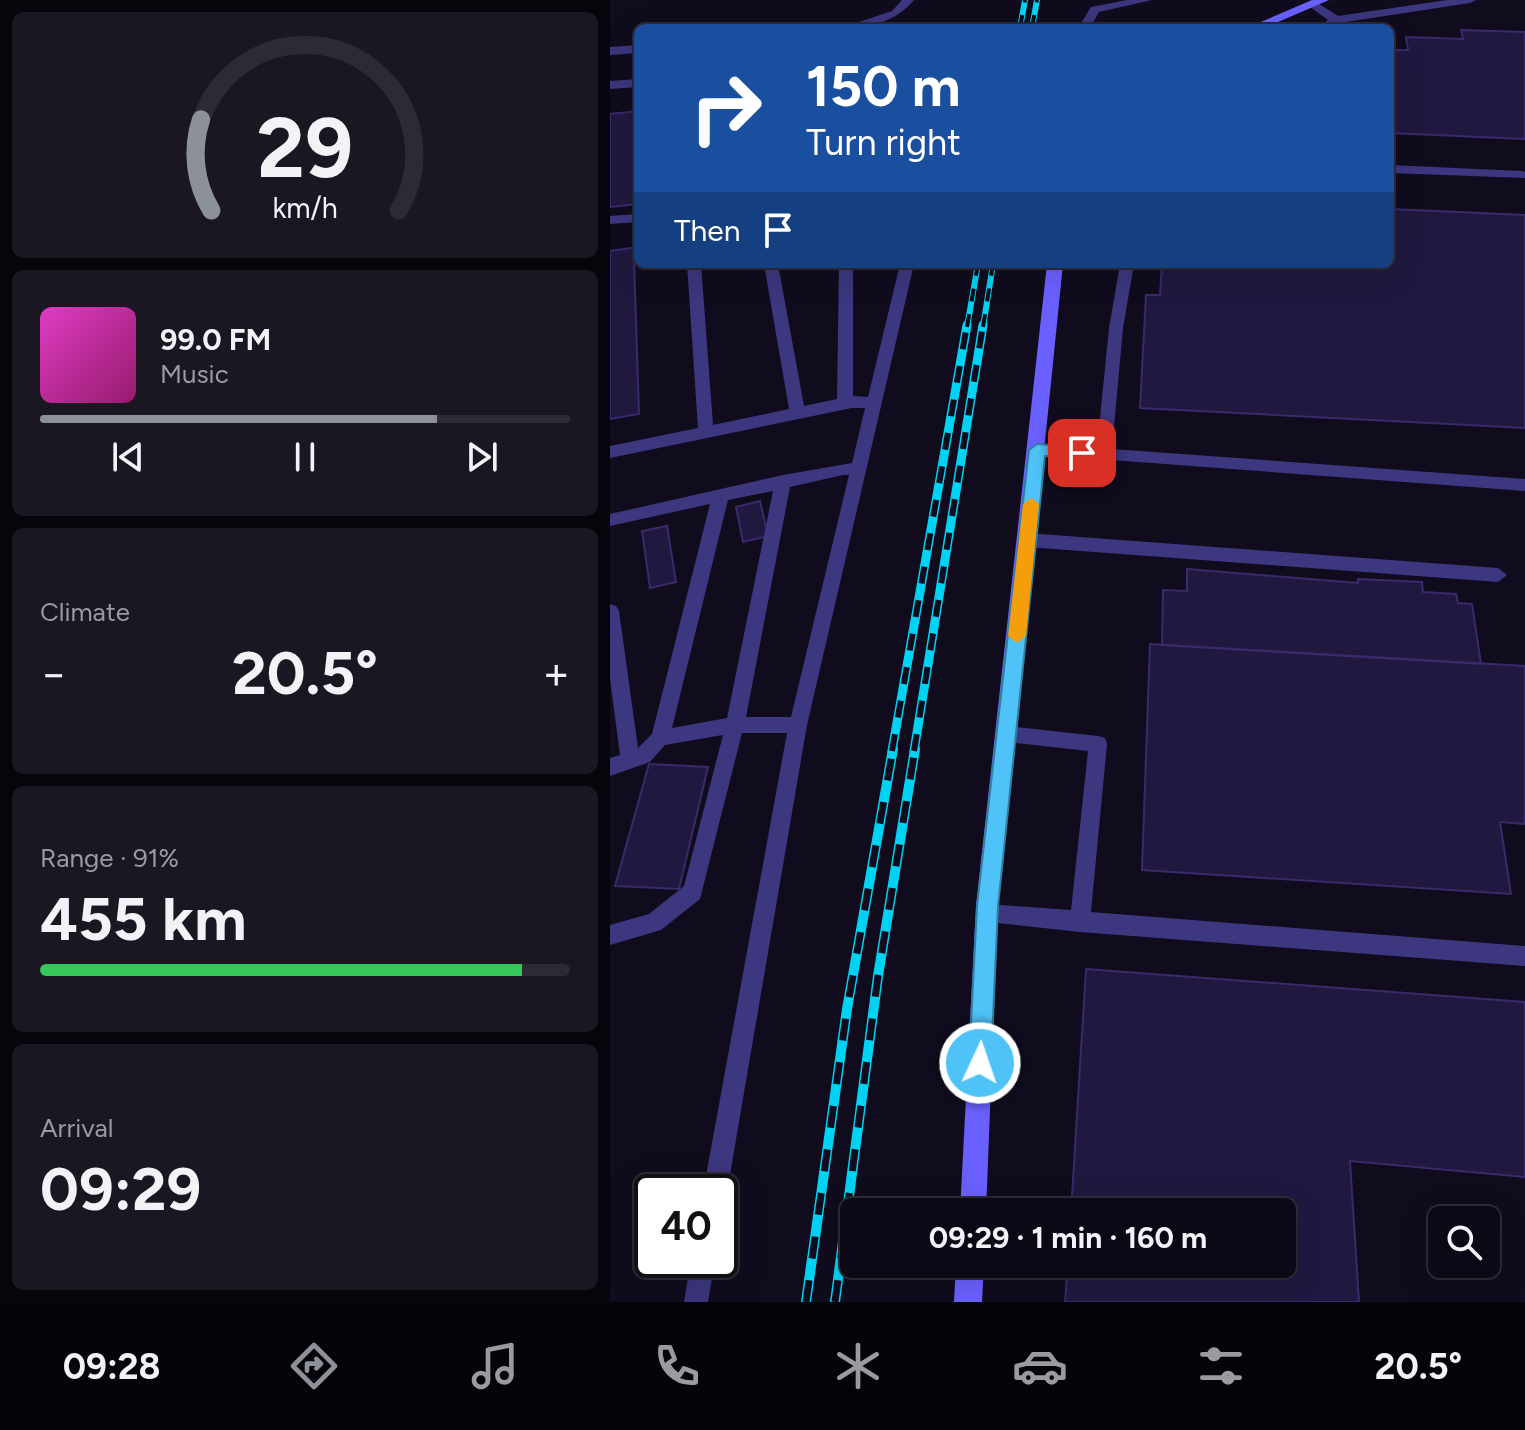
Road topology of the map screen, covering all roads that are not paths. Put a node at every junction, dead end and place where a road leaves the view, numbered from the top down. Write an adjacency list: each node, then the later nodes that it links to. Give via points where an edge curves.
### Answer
1 (908, 0): 6 (lane, via 896,13)
2 (1146, 0): 7 (lane, via 1095,9)
3 (1470, 0): 5 (lane)
4 (1317, 2): 5 (lane); 8 (street)
5 (1336, 20): 9 (lane)
6 (860, 24)
7 (1086, 24)
8 (1263, 24)
9 (1330, 24)
10 (634, 49): 11 (street)
11 (610, 51)
12 (634, 83): 13 (lane)
13 (610, 85)
14 (1394, 169): 15 (lane)
15 (1522, 175)
16 (634, 218): 17 (lane)
17 (610, 220)
18 (694, 268): 27 (lane)
19 (772, 268): 26 (lane)
20 (846, 268): 24 (lane)
21 (906, 268): 25 (lane)
22 (1055, 268): 28 (street)
23 (1126, 268): 30 (lane)
24 (845, 403): 25 (lane); 26 (lane)
25 (874, 403): 31 (lane)
26 (797, 413): 27 (lane)
27 (706, 432): 29 (lane)
28 (1037, 450): 30 (lane); 36 (street)
29 (610, 452)
30 (1104, 454): 33 (lane)
31 (859, 470): 32 (lane); 40 (lane)
32 (783, 481): 34 (lane); 39 (lane)
33 (1525, 485)
34 (721, 495): 35 (lane); 42 (lane)
35 (610, 520)
36 (1027, 540): 37 (lane); 41 (street)
37 (1498, 575)
38 (610, 611): 43 (lane)
39 (735, 725): 40 (lane); 42 (lane); 47 (lane, via 693,892 654,923)
40 (798, 725): 49 (lane)
41 (1006, 734): 45 (street); 46 (lane, via 1098,744)
42 (660, 738): 43 (lane, via 643,756)
43 (630, 760): 44 (lane)
44 (610, 767)
45 (987, 914): 46 (lane); 50 (street)
46 (1080, 922): 48 (lane)
47 (610, 935)
48 (1525, 956)
49 (718, 1174)
50 (974, 1198)
51 (700, 1278): 53 (lane)
52 (969, 1278): 54 (street)
53 (696, 1302)
54 (968, 1302)

